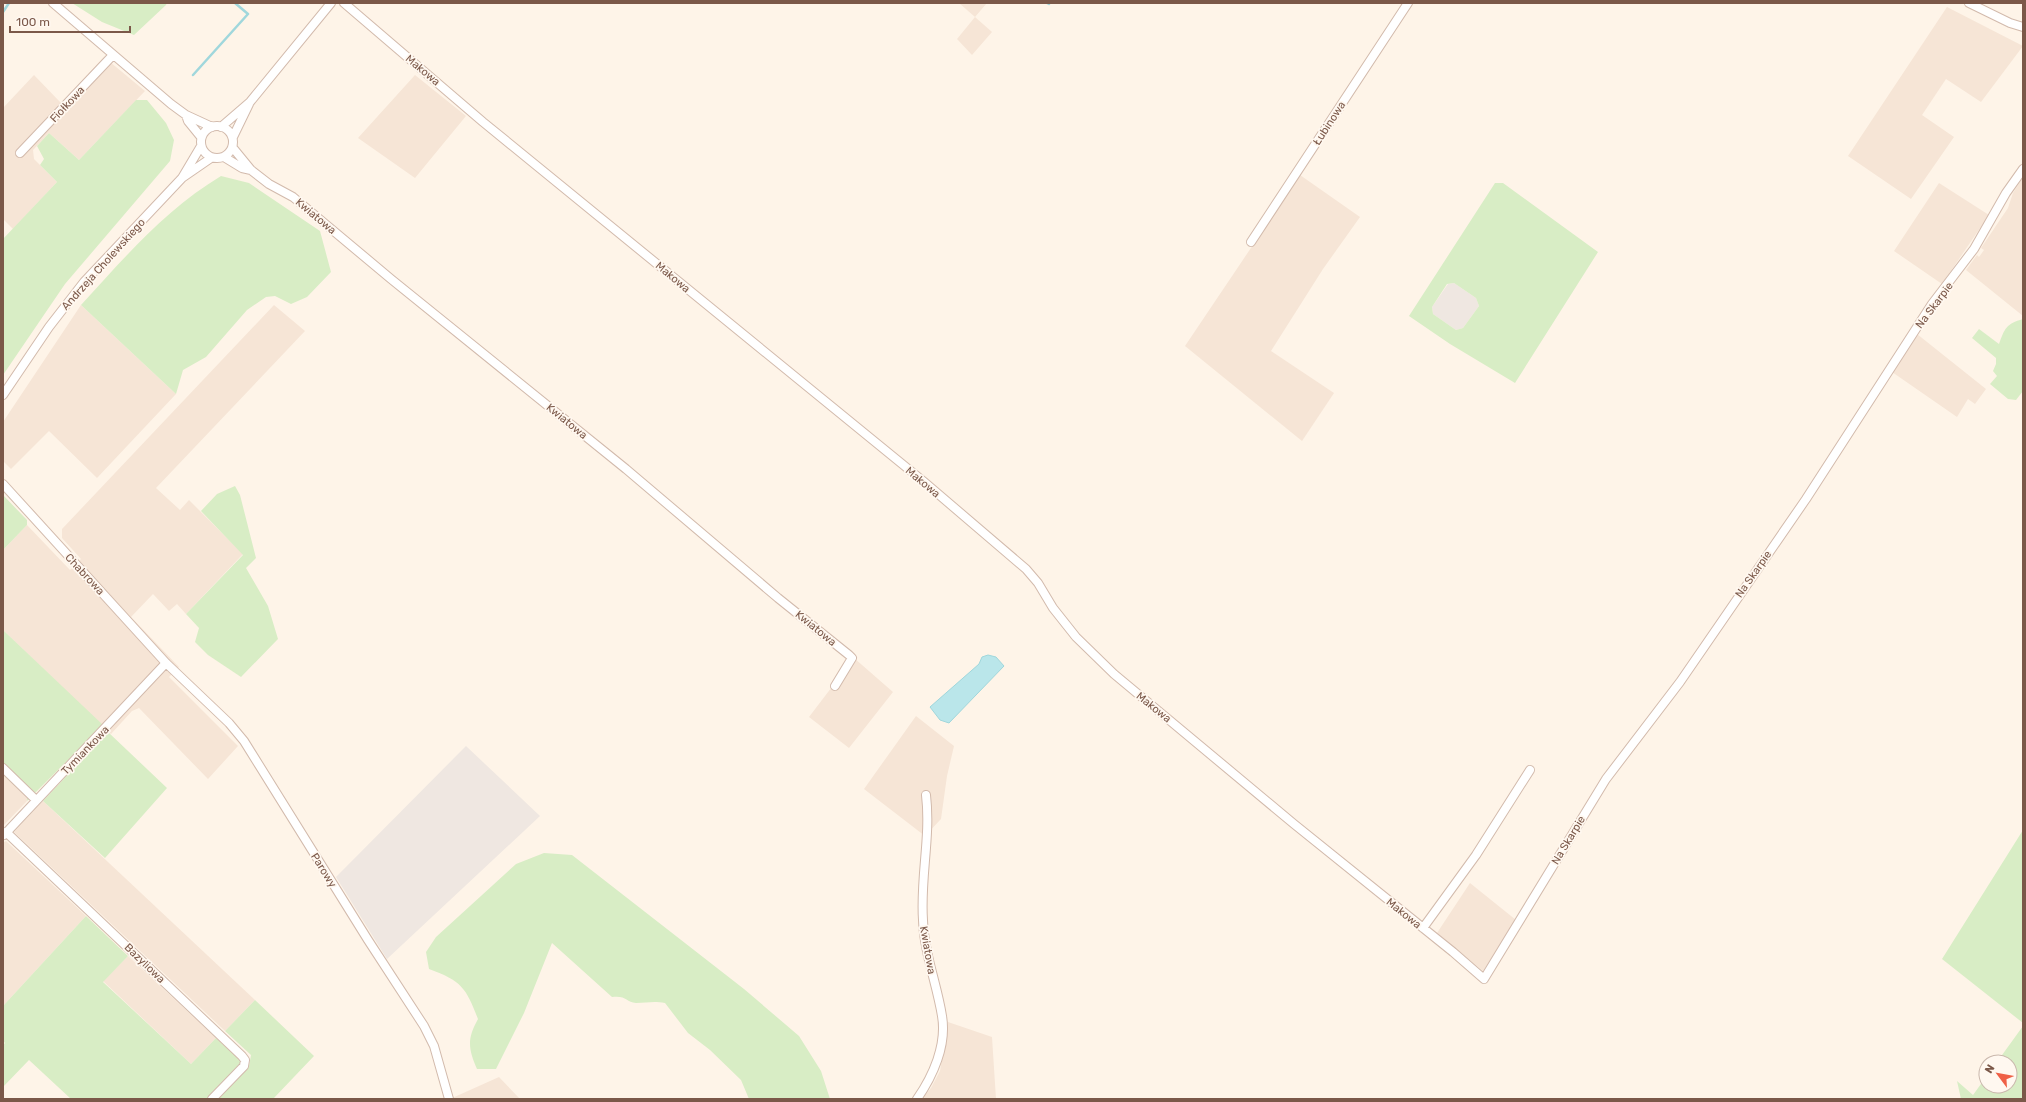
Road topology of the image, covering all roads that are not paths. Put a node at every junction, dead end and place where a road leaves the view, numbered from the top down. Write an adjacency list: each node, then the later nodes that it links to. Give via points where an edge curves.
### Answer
1 (53, 3): 7 (street)
2 (330, 3): 8 (street)
3 (344, 3): 32 (street, Makowa, via 483,122 900,462 1026,569 1076,637 1114,674)
4 (1408, 3): 22 (street, Łubinowa)
5 (1969, 3): 6 (street)
6 (2023, 28)
7 (113, 55): 9 (street); 16 (street, Fiołkowa)
8 (250, 102): 10 (street); 13 (street)
9 (186, 115): 11 (street); 12 (street)
10 (221, 126): 11 (street); 13 (street)
11 (212, 127): 12 (street)
12 (201, 137): 14 (street)
13 (233, 137): 15 (street)
14 (201, 146): 17 (street); 21 (street, Andrzeja Cholewskiego)
15 (233, 148): 18 (street); 20 (street, Kwiatowa)
16 (20, 153)
17 (211, 158): 18 (street); 21 (street, Andrzeja Cholewskiego)
18 (224, 158): 20 (street, Kwiatowa)
19 (2023, 169): 33 (street, Na Skarpie, via 2006,192 1974,249 1932,304 1806,499 1680,682 1606,779)
20 (251, 170): 26 (street, Kwiatowa, via 292,197 626,469 849,655 852,658)
21 (182, 178): 23 (street, Andrzeja Cholewskiego, via 84,282 48,327)
22 (1250, 242)
23 (3, 395)
24 (3, 484): 25 (street, Chabrowa)
25 (166, 663): 30 (street, Tymiankowa); 35 (street, Parowy, via 229,723 252,753 424,1026 434,1046)
26 (835, 686)
27 (3, 768): 30 (street)
28 (1530, 770): 32 (street, via 1476,855)
29 (926, 795): 36 (street, Kwiatowa, via 927,845 922,920 942,1017 942,1039 930,1080)
30 (36, 800): 31 (street, Tymiankowa)
31 (5, 833): 34 (street, Bazyliowa, via 242,1056 245,1060 244,1066)
32 (1423, 928): 33 (street, Makowa)
33 (1484, 979)
34 (212, 1099)
35 (449, 1099)
36 (917, 1099)

